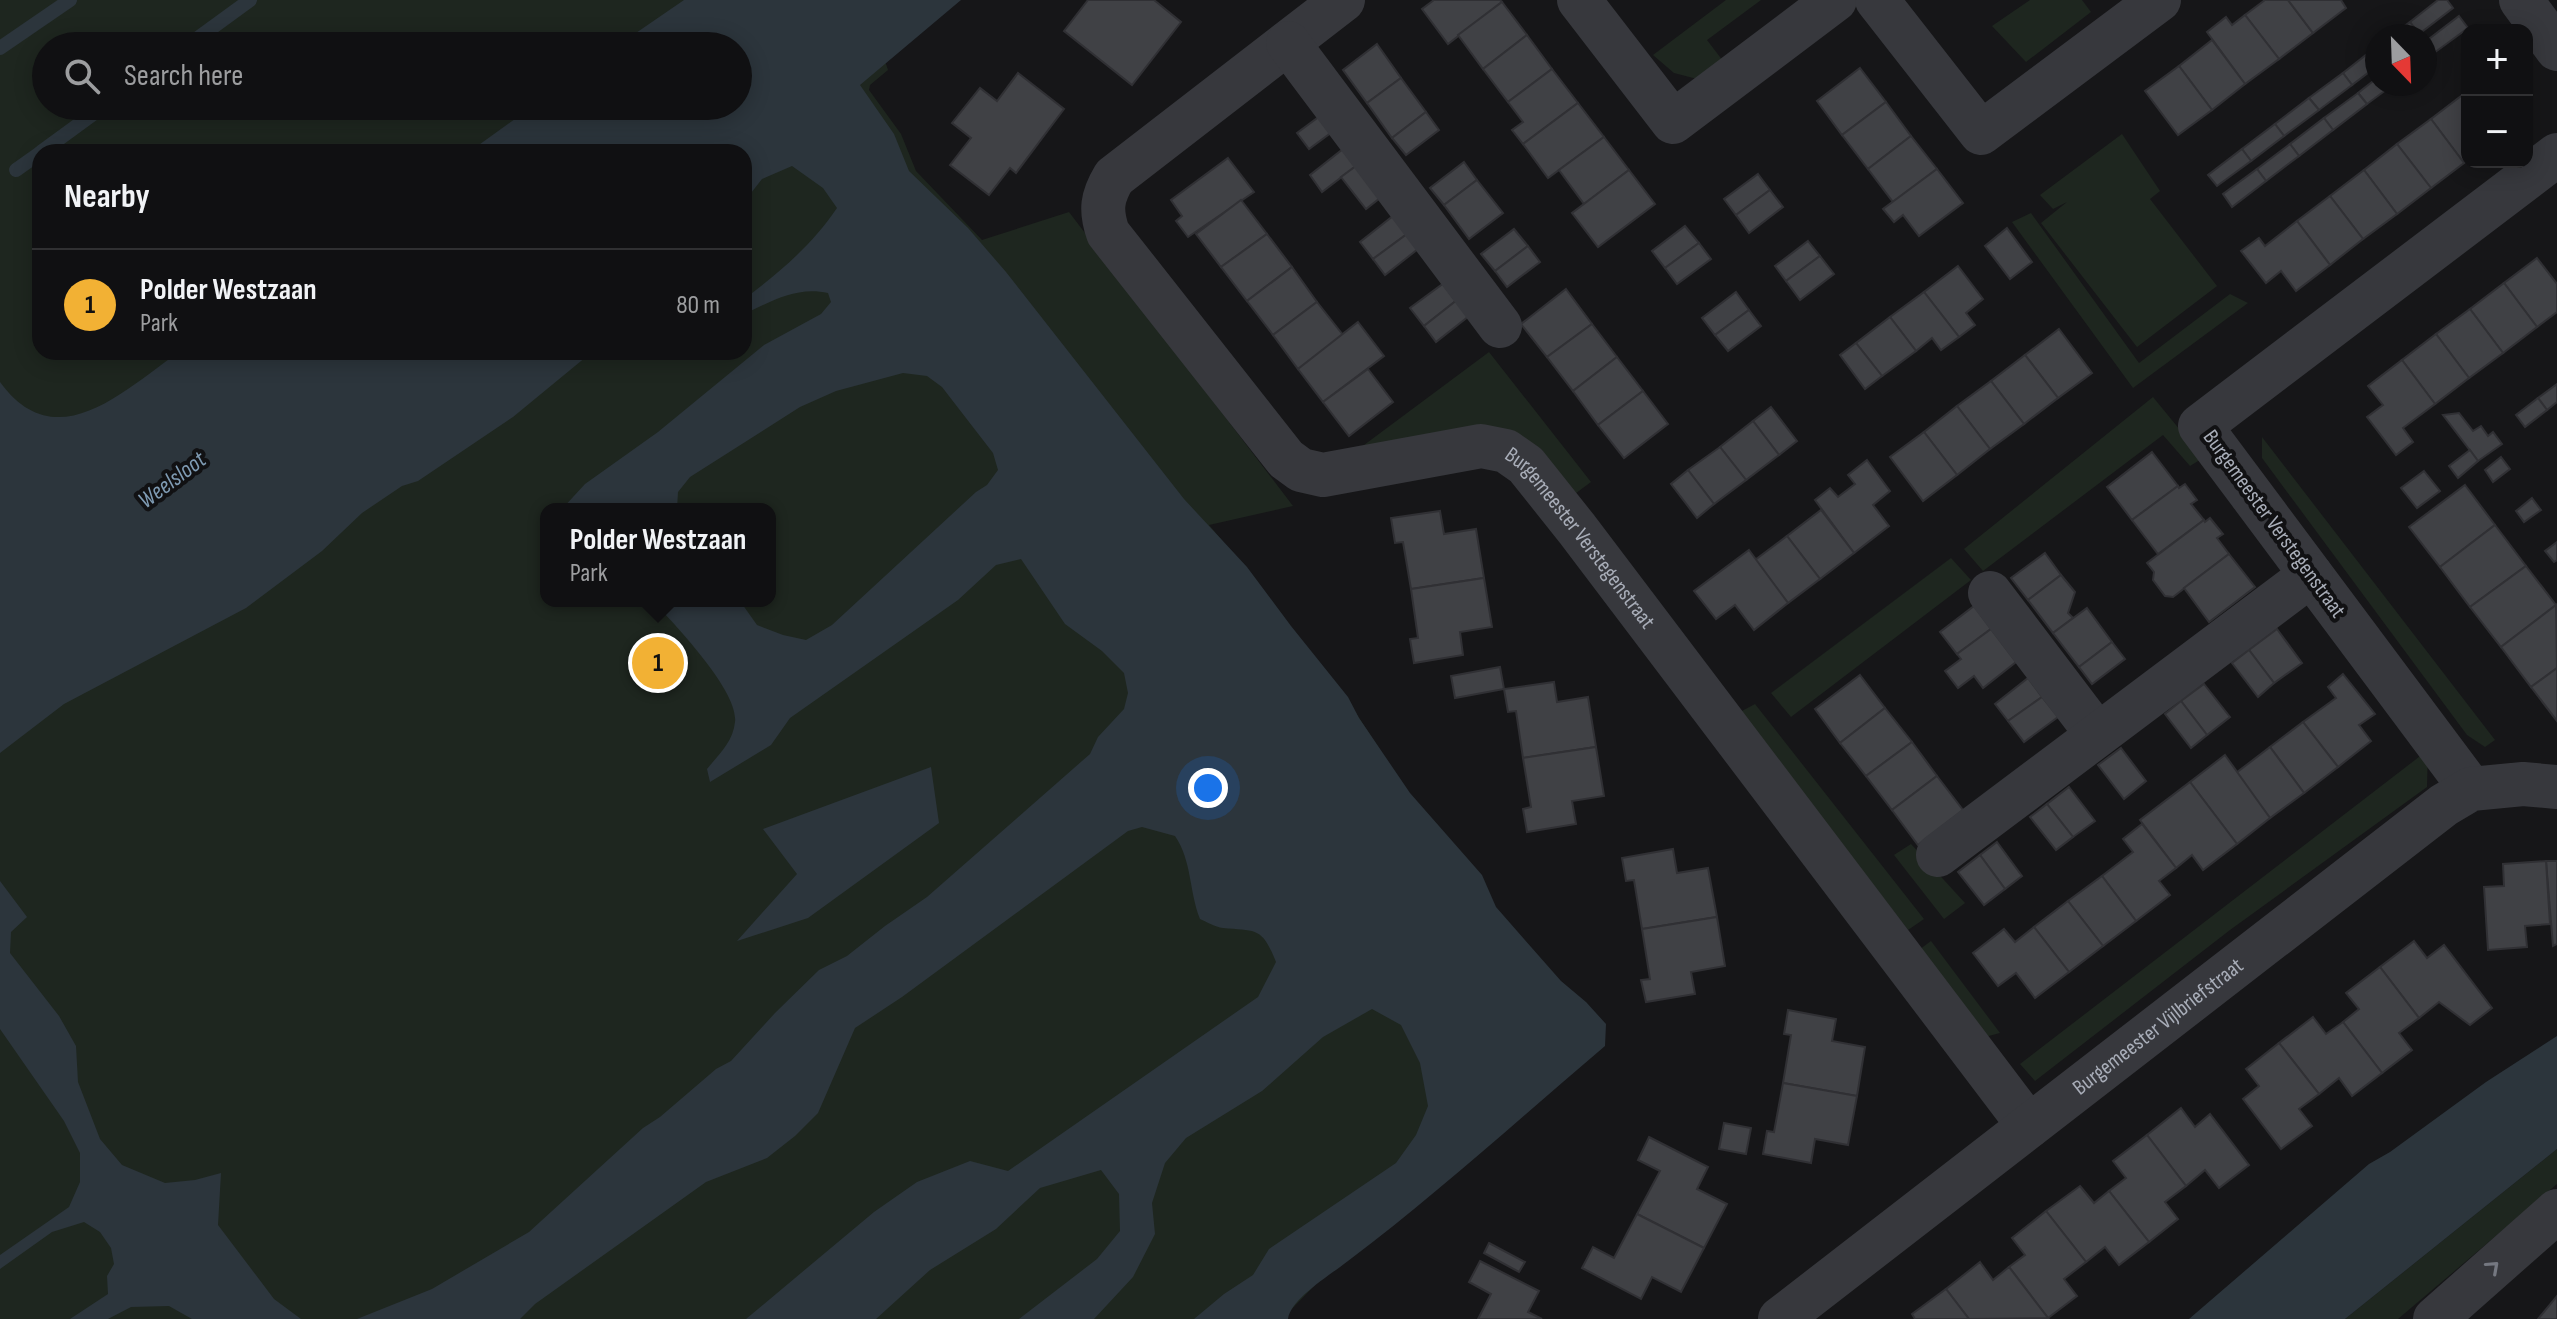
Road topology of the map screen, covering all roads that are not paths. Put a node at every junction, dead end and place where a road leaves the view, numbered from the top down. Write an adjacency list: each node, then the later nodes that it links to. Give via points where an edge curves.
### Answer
1 (1343, 0): 7 (street, Burgemeester Verstegenstraat)
2 (1579, 0): 3 (street, via 1673,122)
3 (1835, 0)
4 (1877, 0): 5 (street, via 1981,133)
5 (2159, 0)
6 (2521, 0): 8 (street)
7 (1288, 43): 10 (street); 17 (street, Burgemeester Verstegenstraat, via 1114,177 1104,194 1102,215 1108,233 1286,459 1301,470 1323,475 1481,446 1506,451 1526,465)
8 (2557, 49)
9 (2557, 155): 11 (street, Burgemeester Verstegenstraat, via 2200,426)
10 (1500, 326)
11 (2311, 575): 13 (street); 15 (street, Burgemeester Verstegenstraat)
12 (1990, 593): 13 (street)
13 (2097, 734): 16 (street)
14 (2557, 787): 15 (street, Burgemeester Vijlbriefstraat)
15 (2471, 789): 17 (street, Burgemeester Vijlbriefstraat)
16 (1938, 855)
17 (2029, 1126): 19 (street, Burgemeester Vijlbriefstraat)
18 (2557, 1211): 20 (street, one-way to 18)
19 (1780, 1319)
20 (2435, 1319)

